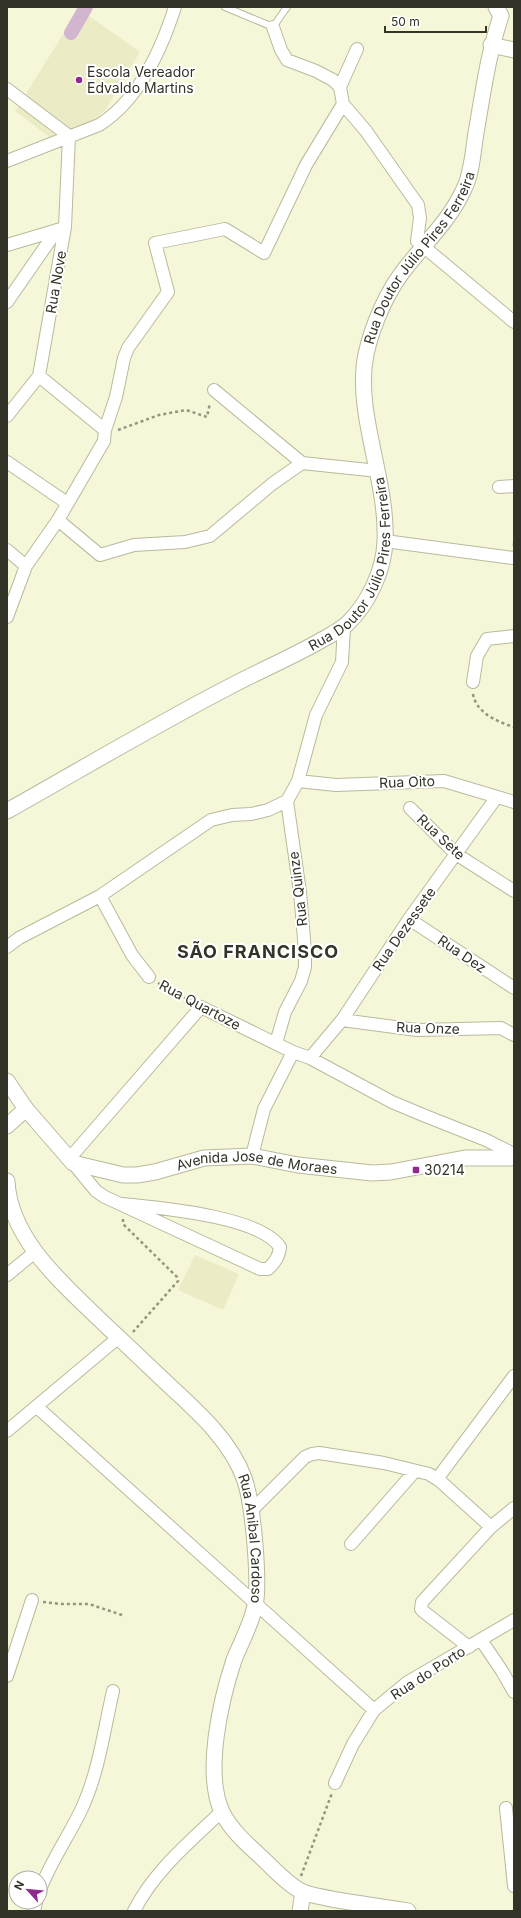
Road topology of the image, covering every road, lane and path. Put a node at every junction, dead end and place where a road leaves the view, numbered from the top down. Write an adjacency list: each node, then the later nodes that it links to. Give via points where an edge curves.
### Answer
1 (175, 7): 12 (street, via 155,59 127,101 112,117)
2 (225, 7): 5 (lane)
3 (287, 7): 5 (lane)
4 (502, 10): 6 (street, Rua Doutor Júlio Pires Ferreira)
5 (273, 27): 9 (street, via 287,60 316,71)
6 (491, 45): 8 (street); 16 (street, Rua Doutor Júlio Pires Ferreira, via 466,187 454,208)
7 (357, 49): 9 (street)
8 (514, 50)
9 (340, 87): 11 (street)
10 (7, 89): 12 (street)
11 (343, 104): 16 (street, via 366,131 418,205 420,218 416,239); 22 (street, via 306,164 264,253 225,229 155,243 168,292 128,348)
12 (69, 136): 13 (street); 14 (street, Rua Nove)
13 (7, 161)
14 (61, 228): 15 (street); 17 (street); 19 (street, Rua Nove)
15 (7, 245)
16 (424, 247): 18 (street); 25 (street, Rua Doutor Júlio Pires Ferreira, via 393,286 377,320 366,354 363,378 365,404)
17 (7, 302)
18 (514, 322)
19 (39, 376): 21 (street, Rua Nove); 22 (street)
20 (214, 390): 22 (path, via 207,417 186,410 159,415); 24 (street)
21 (7, 416)
22 (105, 433): 28 (street, via 104,442)
23 (7, 462): 28 (street)
24 (302, 463): 25 (street); 29 (street, via 272,484 210,536 185,542 134,545 100,555)
25 (378, 472): 30 (street, Rua Doutor Júlio Pires Ferreira)
26 (514, 486): 27 (street)
27 (499, 487)
28 (67, 503): 29 (street)
29 (58, 520): 33 (street)
30 (385, 541): 32 (street); 35 (street, Rua Doutor Júlio Pires Ferreira, via 381,565 371,590 359,612)
31 (7, 550): 33 (street)
32 (513, 558)
33 (26, 566): 34 (street)
34 (7, 617)
35 (344, 627): 39 (street, via 342,662 316,715); 44 (street, Rua Doutor Júlio Pires Ferreira, via 226,689)
36 (514, 636): 37 (street, via 487,639 477,656)
37 (472, 682): 38 (path, via 473,696 477,704 500,723)
38 (514, 727)
39 (298, 781): 40 (street, Rua Oito, via 336,785 444,781); 41 (street)
40 (496, 798): 42 (street, Rua Oito); 45 (street, Rua Dezessete)
41 (287, 801): 47 (street, via 268,810 251,814 232,814 211,820); 55 (street, Rua Quinze, via 300,892 305,959 301,981 285,1012)
42 (514, 802)
43 (410, 808): 45 (street, Rua Sete)
44 (7, 811)
45 (456, 854): 46 (street, Rua Sete); 48 (street, Rua Dezessete)
46 (514, 891)
47 (100, 896): 49 (street, via 19,938); 50 (street, Rua Quartoze, via 132,955)
48 (410, 919): 51 (street, Rua Dez); 53 (street, Rua Dezessete)
49 (7, 947)
50 (149, 977): 52 (path, Rua Quartoze)
51 (514, 988)
52 (201, 1007): 55 (street, Rua Quartoze); 64 (street)
53 (342, 1020): 54 (street, Rua Onze, via 417,1030 501,1028); 57 (street, Rua Dezessete)
54 (514, 1035)
55 (276, 1043): 56 (street, Rua Quartoze)
56 (293, 1052): 57 (street, Rua Quartoze); 62 (street, via 264,1109)
57 (310, 1058): 61 (street, Rua Quartoze, via 392,1102)
58 (7, 1081): 59 (street)
59 (26, 1109): 60 (street); 64 (street)
60 (7, 1126)
61 (514, 1154)
62 (252, 1156): 63 (street, Avenida Jose de Moraes, via 298,1165 372,1173 391,1172 465,1158); 64 (street, Avenida Jose de Moraes, via 204,1158 137,1175 124,1175)
63 (514, 1158)
64 (71, 1161): 66 (street, via 96,1191)
65 (7, 1181): 67 (street, Rua Anibal Cardoso, via 10,1206)
66 (123, 1204): 66 (street, via 260,1270 268,1269 279,1254 280,1247 276,1242 255,1229 197,1213); 69 (path, via 123,1224 177,1277 178,1281 130,1336)
67 (35, 1252): 68 (street); 69 (street, Rua Anibal Cardoso, via 57,1278)
68 (7, 1275)
69 (119, 1337): 71 (street); 76 (street, Rua Anibal Cardoso, via 202,1416 217,1434 233,1456 244,1479)
70 (514, 1376): 74 (street)
71 (37, 1407): 72 (street); 80 (street)
72 (7, 1432)
73 (415, 1471): 74 (street); 76 (street, via 384,1463 312,1454); 78 (street)
74 (437, 1479): 77 (street)
75 (514, 1508): 77 (street)
76 (251, 1511): 80 (street, Rua Anibal Cardoso, via 256,1562)
77 (490, 1528): 84 (street, via 422,1602 421,1609 424,1612)
78 (351, 1544)
79 (32, 1600): 81 (path, via 89,1604); 85 (street)
80 (256, 1604): 89 (street); 92 (street, Rua Anibal Cardoso, via 221,1705 215,1742 215,1773)
81 (125, 1616)
82 (514, 1620): 83 (street, Rua do Porto)
83 (481, 1640): 84 (street, Rua do Porto); 88 (street)
84 (469, 1647): 89 (street, Rua do Porto, via 408,1682)
85 (9, 1663): 86 (street)
86 (7, 1676)
87 (113, 1691): 93 (street, via 93,1779 72,1828)
88 (514, 1692)
89 (374, 1710): 90 (street, Rua do Porto, via 353,1744)
90 (335, 1783): 95 (path)
91 (506, 1808): 94 (street)
92 (222, 1811): 95 (street, Rua Anibal Cardoso, via 241,1839); 96 (street, via 166,1865)
93 (47, 1870)
94 (514, 1886)
95 (300, 1890): 97 (street); 98 (street)
96 (134, 1911)
97 (300, 1911)
98 (408, 1911)

